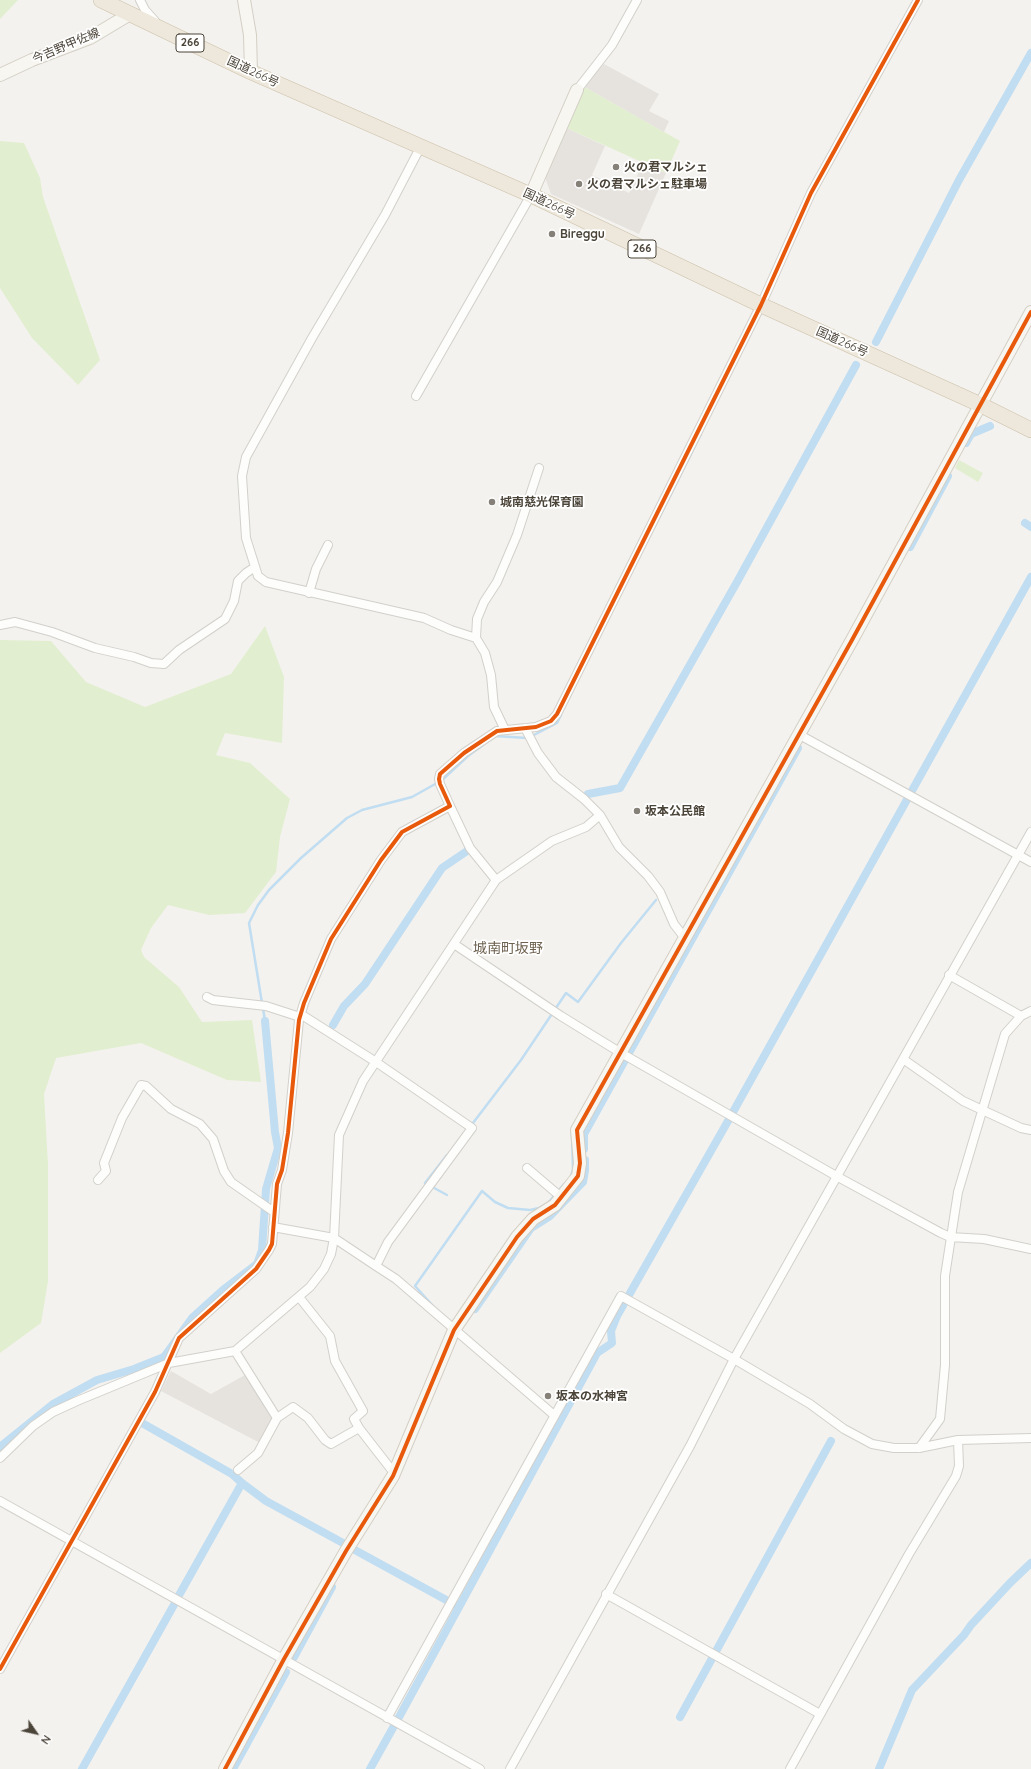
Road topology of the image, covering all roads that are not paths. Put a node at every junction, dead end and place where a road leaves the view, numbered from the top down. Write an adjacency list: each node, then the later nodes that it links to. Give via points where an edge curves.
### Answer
1 (101, 0): 6 (highway, 266)
2 (140, 0): 7 (street, via 145,10)
3 (244, 0): 8 (street, via 250,35)
4 (637, 0): 10 (street, via 612,46)
5 (918, 0): 13 (street, via 811,192)
6 (130, 14): 7 (highway, 国道266号 / 266); 9 (street, 今吉野甲佐線, via 90,38)
7 (162, 29): 8 (highway, 国道266号 / 266)
8 (251, 72): 11 (highway, 国道266号 / 266)
9 (0, 75)
10 (577, 90): 12 (street)
11 (421, 146): 12 (highway, 国道266号 / 266); 20 (street, via 385,215 312,338 246,457 242,476 246,531)
12 (531, 195): 13 (highway, 国道266号 / 266); 15 (street)
13 (760, 305): 16 (highway, 国道266号 / 266); 24 (street, via 557,714 545,724)
14 (1031, 312): 16 (street)
15 (416, 396)
16 (979, 404): 17 (highway, 国道266号 / 266); 26 (street)
17 (1031, 430)
18 (539, 468): 23 (street, via 514,542 497,582 477,619)
19 (328, 545): 21 (street, via 316,568)
20 (255, 567): 21 (street, via 258,576 266,582); 22 (street, via 238,581 234,601 225,619 179,650 164,664 95,648 15,622)
21 (309, 593): 23 (street, via 365,603 424,618)
22 (0, 625)
23 (476, 638): 25 (street, via 485,653 491,675 494,707)
24 (525, 728): 25 (street); 28 (street, via 538,753 556,777)
25 (505, 730): 27 (street, via 497,731 464,753 440,774 440,784)
26 (798, 734): 30 (street); 33 (street)
27 (450, 806): 32 (street, via 470,848); 38 (street, via 402,832 381,860 331,939 304,1002)
28 (600, 815): 32 (street, via 586,827 552,841); 33 (street, via 619,847 660,892 674,924)
29 (1031, 832): 30 (street)
30 (1018, 855): 31 (street); 35 (street)
31 (1031, 862)
32 (496, 880): 34 (street)
33 (684, 937): 40 (street)
34 (454, 944): 40 (street); 42 (street)
35 (949, 975): 39 (street); 41 (street)
36 (207, 997): 38 (street, via 213,1000 266,1006)
37 (1031, 1011): 39 (street)
38 (301, 1016): 42 (street); 49 (street, via 294,1059 288,1133)
39 (1021, 1016): 43 (street, via 1005,1034)
40 (621, 1053): 46 (street); 48 (street, via 577,1130 580,1163 578,1176)
41 (904, 1059): 43 (street, via 963,1101); 46 (street)
42 (376, 1062): 52 (street, via 363,1081 339,1135); 54 (street, via 472,1128 388,1242)
43 (983, 1110): 44 (street); 51 (street, via 958,1192)
44 (1031, 1130)
45 (527, 1168): 48 (street)
46 (838, 1177): 51 (street); 58 (street)
47 (98, 1180): 49 (street, via 106,1171 104,1163 141,1085 146,1086 171,1109 200,1124 213,1138 224,1171 231,1182)
48 (561, 1197): 56 (street, via 555,1205 533,1219 516,1237)
49 (274, 1212): 50 (street)
50 (273, 1227): 52 (street); 59 (street, via 269,1250 256,1269 179,1338)
51 (950, 1237): 53 (street, via 984,1239); 65 (street, via 946,1276 945,1365 940,1419)
52 (334, 1238): 54 (street); 55 (street, via 331,1254 324,1269)
53 (1031, 1249)
54 (376, 1266): 56 (street, via 396,1279)
55 (299, 1297): 57 (street); 62 (street, via 330,1336 335,1361 363,1411 354,1419)
56 (454, 1330): 60 (street); 68 (street)
57 (235, 1351): 59 (street); 61 (street)
58 (734, 1359): 60 (street, via 621,1296); 65 (street, via 872,1444 894,1448); 71 (street, via 690,1446)
59 (169, 1363): 66 (street, via 53,1412 33,1426); 70 (street)
60 (554, 1415): 75 (street)
61 (277, 1418): 62 (street, via 293,1407 308,1418 331,1444); 67 (street, via 258,1454)
62 (359, 1428): 68 (street)
63 (1031, 1438): 64 (street)
64 (958, 1440): 65 (street); 74 (street, via 960,1466 956,1476 909,1554)
65 (919, 1448)
66 (0, 1458)
67 (238, 1470)
68 (394, 1473): 72 (street)
69 (0, 1501): 70 (street)
70 (72, 1541): 72 (street); 73 (street)
71 (606, 1594): 74 (street); 78 (street)
72 (284, 1659): 75 (street); 76 (street)
73 (0, 1669)
74 (820, 1714): 79 (street)
75 (387, 1718): 77 (street)
76 (225, 1769)
77 (480, 1769)
78 (510, 1769)
79 (790, 1769)

